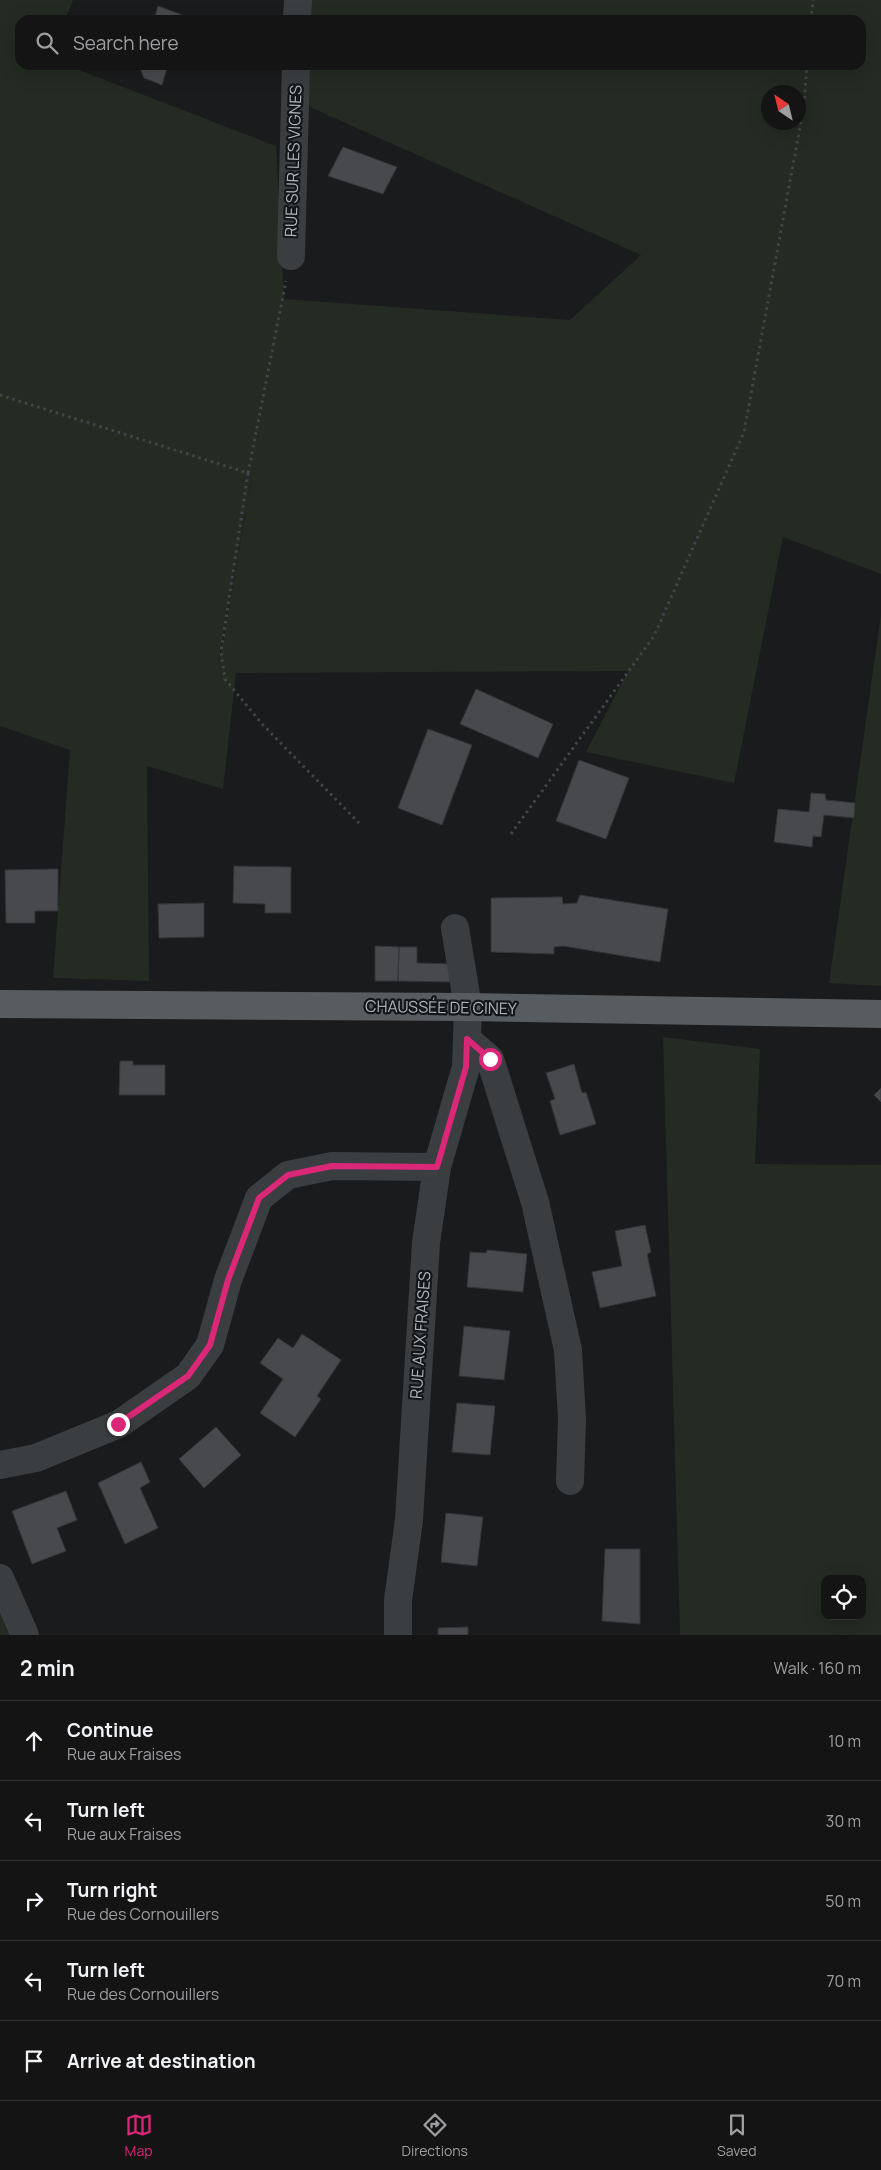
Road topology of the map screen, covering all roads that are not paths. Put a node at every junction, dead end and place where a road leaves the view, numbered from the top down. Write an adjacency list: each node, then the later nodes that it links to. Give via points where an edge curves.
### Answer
1 (298, 0): 2 (street)
2 (297, 15)
3 (296, 70): 4 (street, RUE SUR LES VIGNES)
4 (291, 256)
5 (455, 928): 7 (street, RUE AUX FRAISES)
6 (0, 1004): 7 (main road, CHAUSSÉE DE CINEY)
7 (468, 1007): 8 (main road, CHAUSSÉE DE CINEY); 9 (street, RUE AUX FRAISES)
8 (881, 1014)
9 (467, 1039): 10 (street, RUE AUX FRAISES, via 466,1067); 12 (street, via 490,1059 536,1202 568,1350 572,1419)
10 (437, 1167): 11 (street, via 332,1166 288,1175 259,1198 228,1280 210,1345 188,1376 118,1424 36,1458); 15 (street, RUE AUX FRAISES, via 426,1243 409,1520 398,1600)
11 (0, 1465)
12 (570, 1481)
13 (0, 1578): 14 (street)
14 (25, 1635)
15 (398, 1635)

